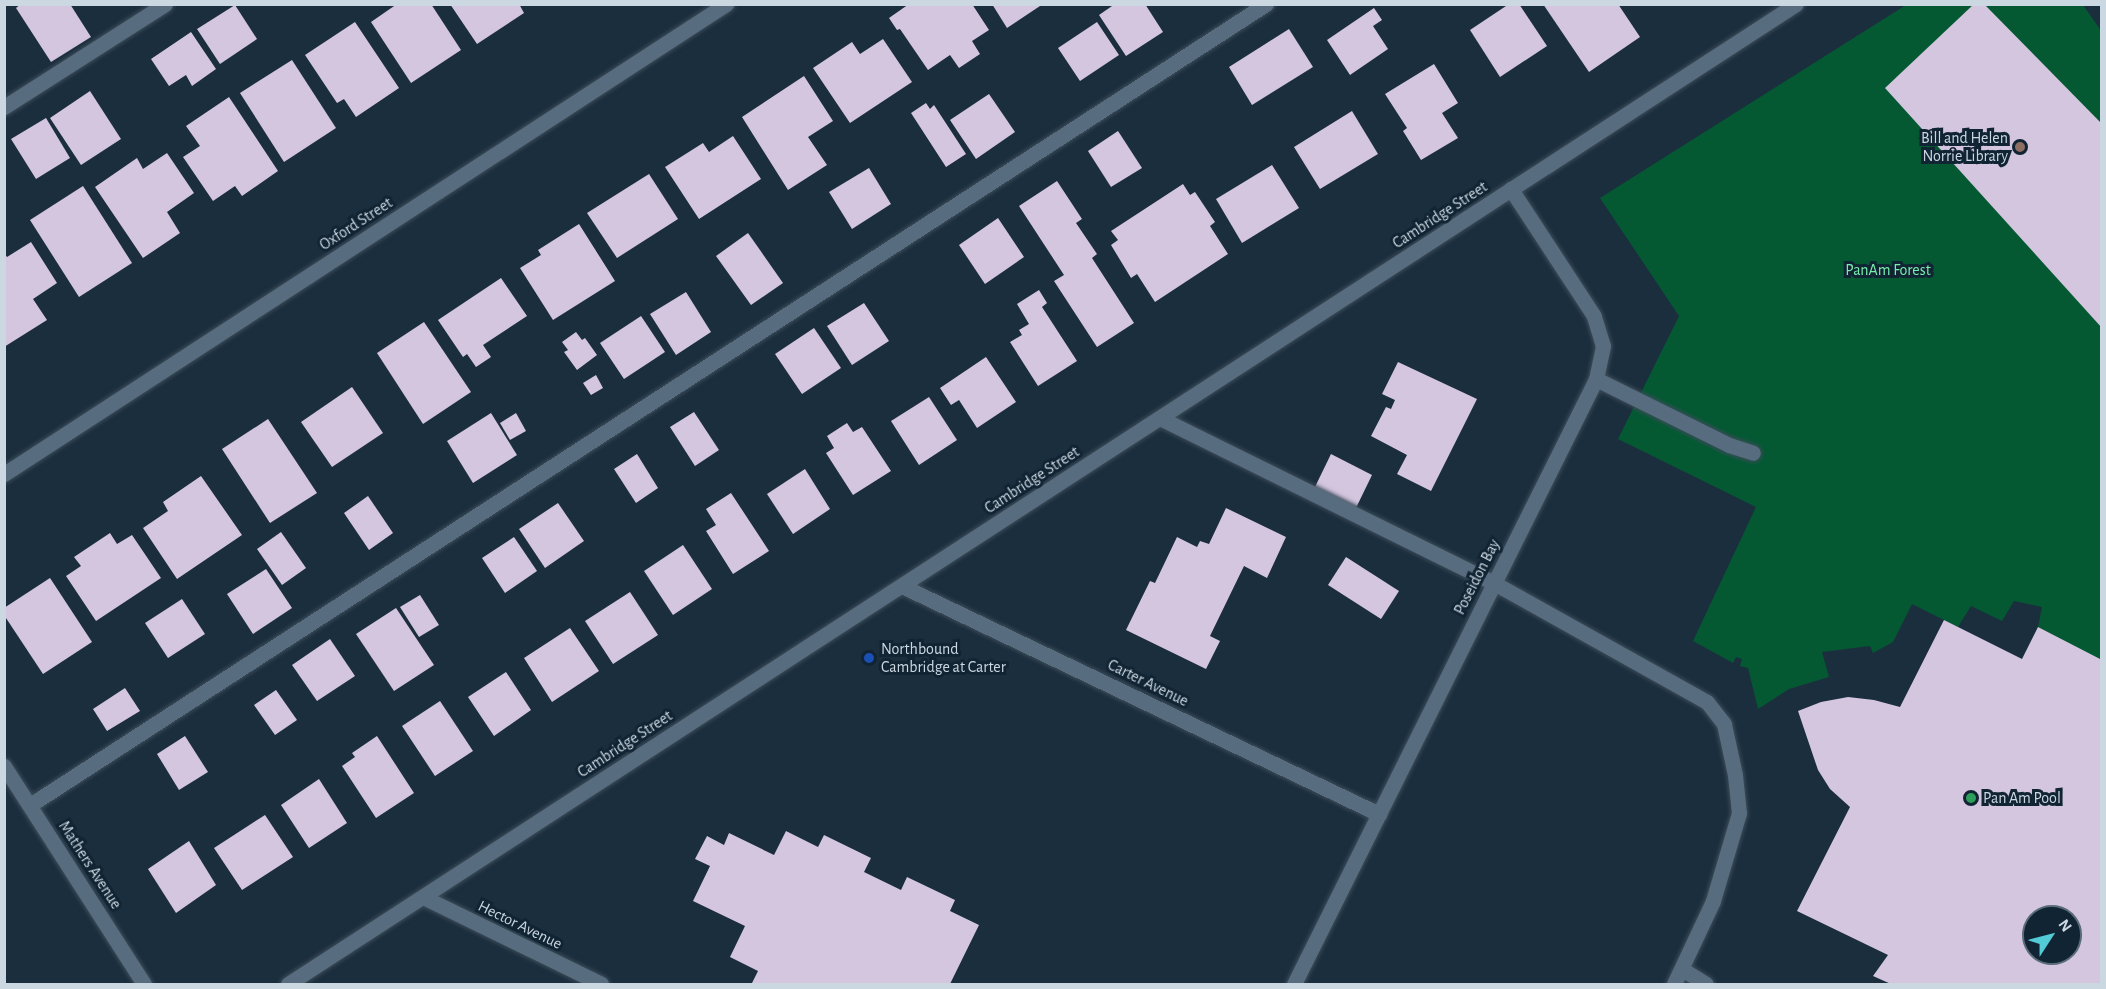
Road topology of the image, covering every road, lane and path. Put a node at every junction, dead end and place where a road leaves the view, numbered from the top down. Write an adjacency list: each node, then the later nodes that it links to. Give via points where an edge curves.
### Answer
1 (165, 4): 5 (street)
2 (726, 4): 10 (street, Oxford Street)
3 (1266, 4): 14 (street)
4 (1796, 4): 6 (street, Cambridge Street)
5 (4, 107)
6 (1512, 189): 7 (street, Poseidon Bay, via 1594,316 1603,346); 8 (street, Cambridge Street)
7 (1596, 380): 9 (street); 11 (street, Poseidon Bay)
8 (1160, 418): 11 (street); 12 (street, Cambridge Street)
9 (1753, 453)
10 (4, 474)
11 (1494, 583): 15 (street, Poseidon Bay); 17 (street, via 1707,702 1724,724 1739,813 1713,901)
12 (902, 586): 15 (street, Carter Avenue); 16 (street, Cambridge Street)
13 (4, 766): 14 (street, Mathers Avenue)
14 (30, 805): 18 (street, Mathers Avenue)
15 (1379, 814): 21 (street, Poseidon Bay)
16 (423, 897): 19 (street, Cambridge Street); 20 (street, Hector Avenue)
17 (1682, 969): 22 (street); 23 (street)
18 (144, 984)
19 (288, 984)
20 (601, 984)
21 (1294, 984)
22 (1674, 984)
23 (1706, 984)

